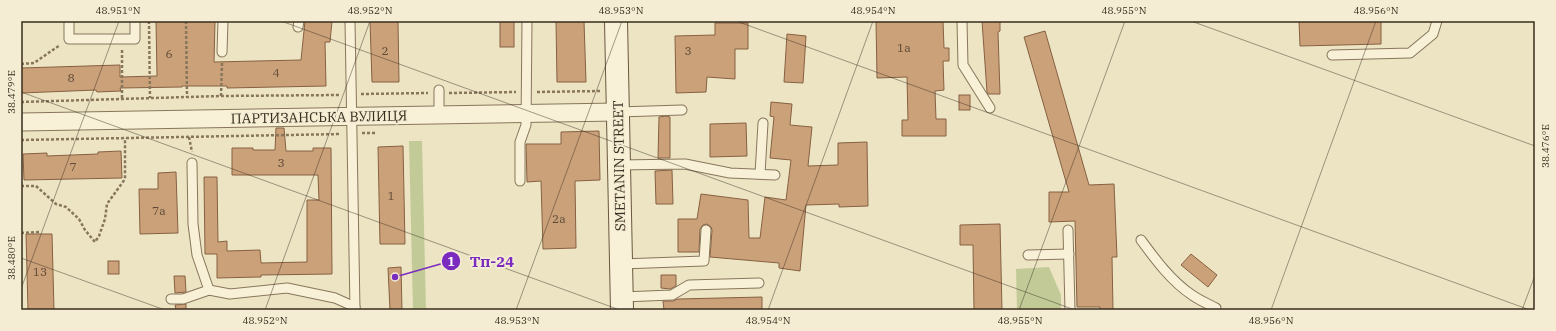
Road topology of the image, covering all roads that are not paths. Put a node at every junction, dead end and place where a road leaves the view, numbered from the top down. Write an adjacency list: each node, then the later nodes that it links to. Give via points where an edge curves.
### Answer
1 (69, 21): 2 (lane, via 69,39 135,39)
2 (135, 21)
3 (223, 21): 9 (lane)
4 (350, 21): 17 (lane)
5 (527, 21): 15 (lane)
6 (616, 21): 14 (street, SMETANIN STREET)
7 (962, 21): 12 (lane, via 963,65)
8 (1437, 21): 10 (lane, via 1433,34 1410,53)
9 (222, 52)
10 (1332, 55)
11 (439, 92): 16 (lane)
12 (990, 108)
13 (682, 110): 14 (lane)
14 (618, 112): 15 (street, ПАРТИЗАНСЬКА ВУЛИЦЯ); 21 (street, SMETANIN STREET)
15 (526, 114): 16 (street, ПАРТИЗАНСЬКА ВУЛИЦЯ); 24 (lane, via 526,125 520,142)
16 (439, 115): 17 (street, ПАРТИЗАНСЬКА ВУЛИЦЯ)
17 (352, 117): 18 (street, ПАРТИЗАНСЬКА ВУЛИЦЯ); 35 (lane)
18 (21, 122)
19 (763, 123): 22 (lane)
20 (192, 163): 32 (lane, via 197,255)
21 (619, 165): 22 (lane, via 685,164 730,173); 30 (street, SMETANIN STREET)
22 (760, 174): 23 (lane)
23 (775, 174)
24 (520, 181)
25 (706, 230): 30 (lane, via 704,261)
26 (1068, 230): 28 (lane)
27 (1141, 240): 36 (lane, via 1154,258 1191,295)
28 (1069, 254): 29 (lane); 37 (lane)
29 (1028, 255)
30 (621, 264): 34 (street, SMETANIN STREET)
31 (758, 283): 34 (lane, via 690,285 672,295)
32 (209, 290): 33 (lane); 35 (lane, via 230,294 287,288 335,298)
33 (171, 299)
34 (622, 303)
35 (355, 308)
36 (1218, 309)
37 (1070, 310)

